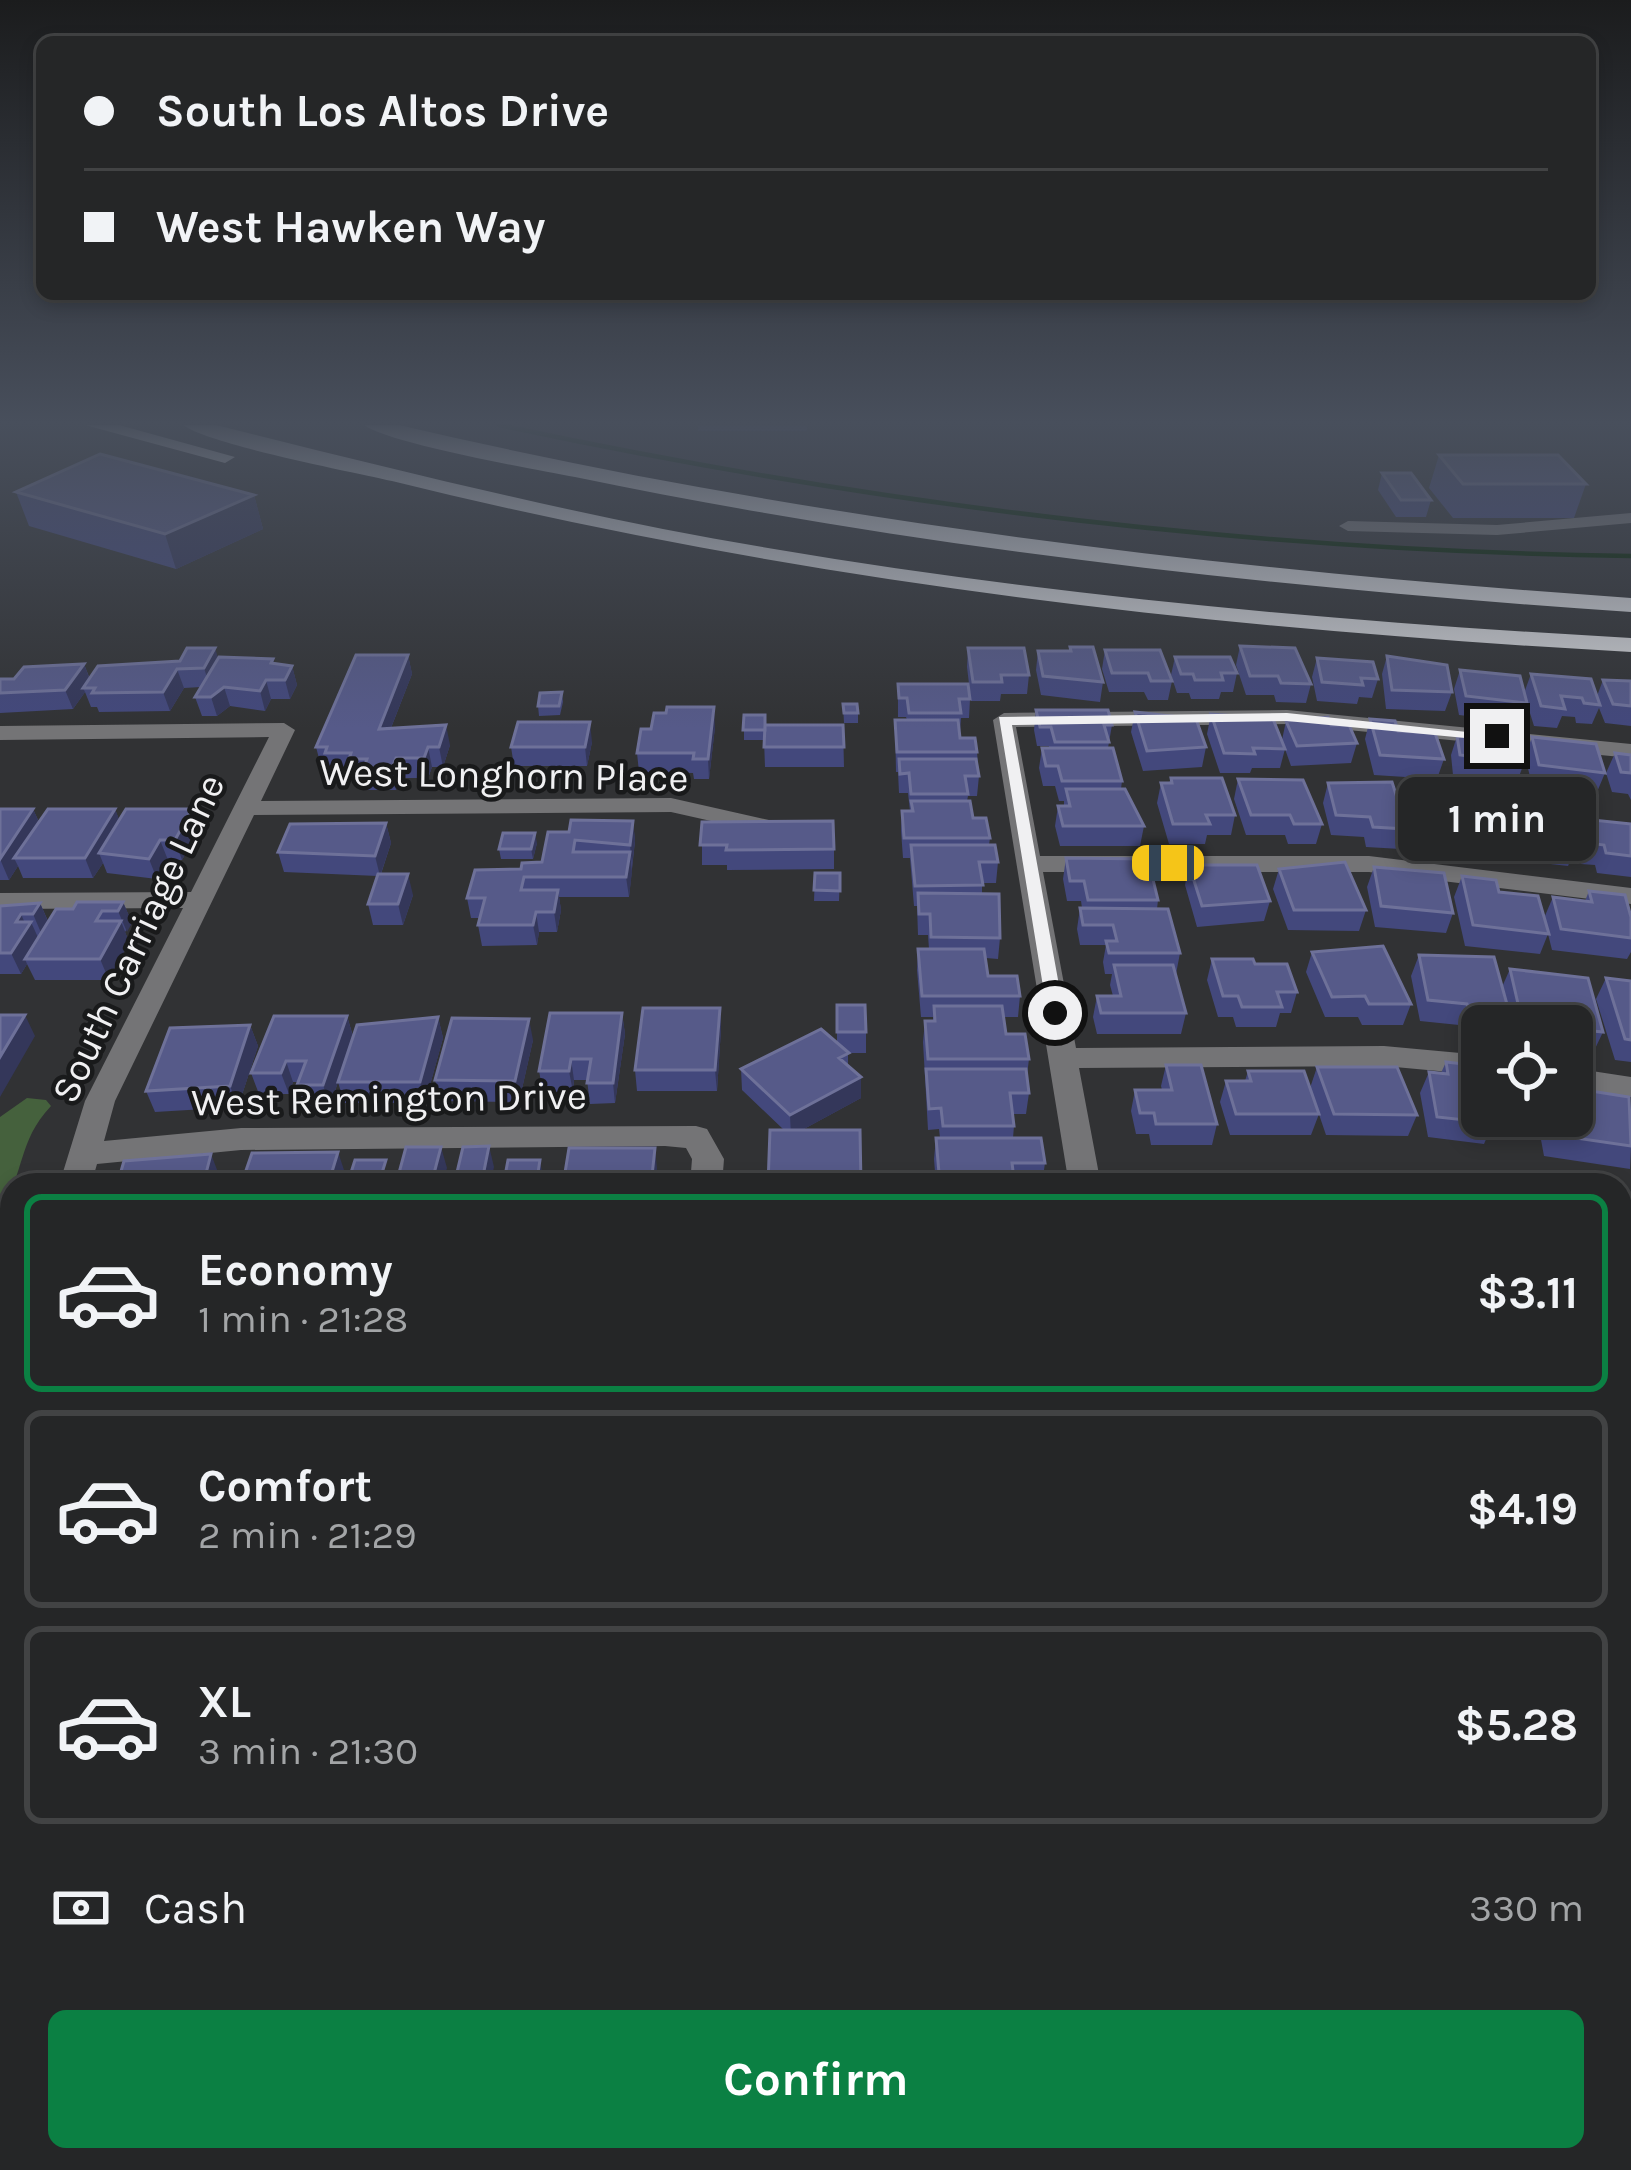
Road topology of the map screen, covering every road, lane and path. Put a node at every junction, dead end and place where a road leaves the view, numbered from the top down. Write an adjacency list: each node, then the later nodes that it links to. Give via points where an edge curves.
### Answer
1 (554, 526): 6 (highway)
2 (622, 526): 6 (highway)
3 (879, 526): 7 (highway, via 1102,559)
4 (1358, 526): 5 (street)
5 (1539, 526)
6 (1003, 591): 8 (highway)
7 (1631, 605)
8 (1631, 645)
9 (0, 733): 11 (street, South Carriage Lane, via 284,730)
10 (1631, 751): 13 (street, via 1287,717 1004,720)
11 (246, 808): 12 (street, West Longhorn Place, via 671,805); 15 (street, South Carriage Lane)
12 (760, 825)
13 (1028, 864): 14 (street, via 1370,864); 17 (street)
14 (1631, 896)
15 (200, 900): 16 (street); 21 (street, South Carriage Lane, via 100,1101)
16 (0, 901)
17 (1063, 1058): 18 (street, via 1384,1056); 24 (street)
18 (1461, 1063)
19 (1593, 1081): 20 (street)
20 (1631, 1087)
21 (85, 1154): 22 (street, South Carriage Lane); 23 (street, West Remington Drive, via 241,1139 696,1137)
22 (79, 1173)
23 (707, 1173)
24 (1083, 1173)

